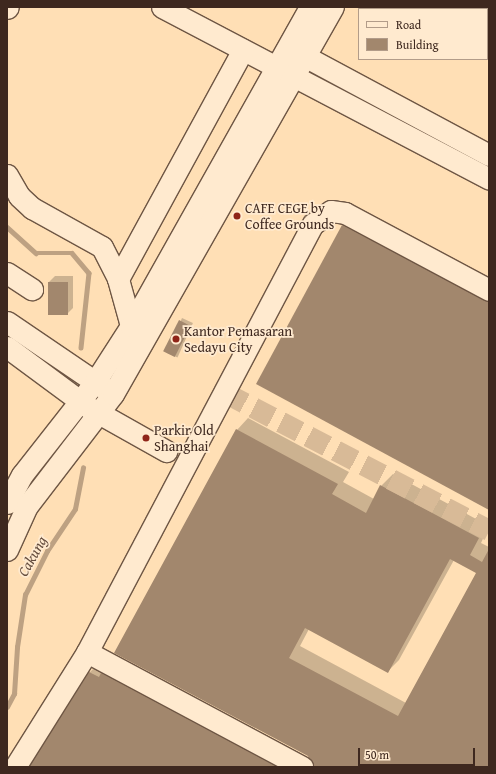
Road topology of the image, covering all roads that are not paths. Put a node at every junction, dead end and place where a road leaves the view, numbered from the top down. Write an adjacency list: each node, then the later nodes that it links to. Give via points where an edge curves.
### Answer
1 (162, 7): 5 (street)
2 (310, 7): 4 (street)
3 (333, 7): 6 (street)
4 (287, 48): 6 (street); 7 (street)
5 (243, 50): 7 (street); 13 (street)
6 (307, 56): 8 (street); 9 (street)
7 (276, 68): 8 (street); 19 (street)
8 (295, 76): 11 (street); 22 (street)
9 (489, 155)
10 (7, 175): 12 (street, via 19,196 32,208)
11 (489, 179)
12 (102, 247): 13 (street); 15 (street)
13 (128, 260): 15 (street)
14 (7, 273): 16 (street)
15 (118, 279): 19 (street)
16 (32, 289)
17 (489, 290): 28 (street, via 345,213 331,211 313,224)
18 (7, 322): 21 (street)
19 (130, 326): 21 (street)
20 (7, 347): 23 (street)
21 (95, 382): 22 (street); 23 (street)
22 (113, 394): 24 (street)
23 (81, 400): 24 (street); 26 (street, via 22,475)
24 (98, 413): 25 (street); 27 (street, via 27,506)
25 (166, 451)
26 (7, 503)
27 (7, 550)
28 (87, 652): 29 (street); 30 (street)
29 (15, 767)
30 (302, 767)

